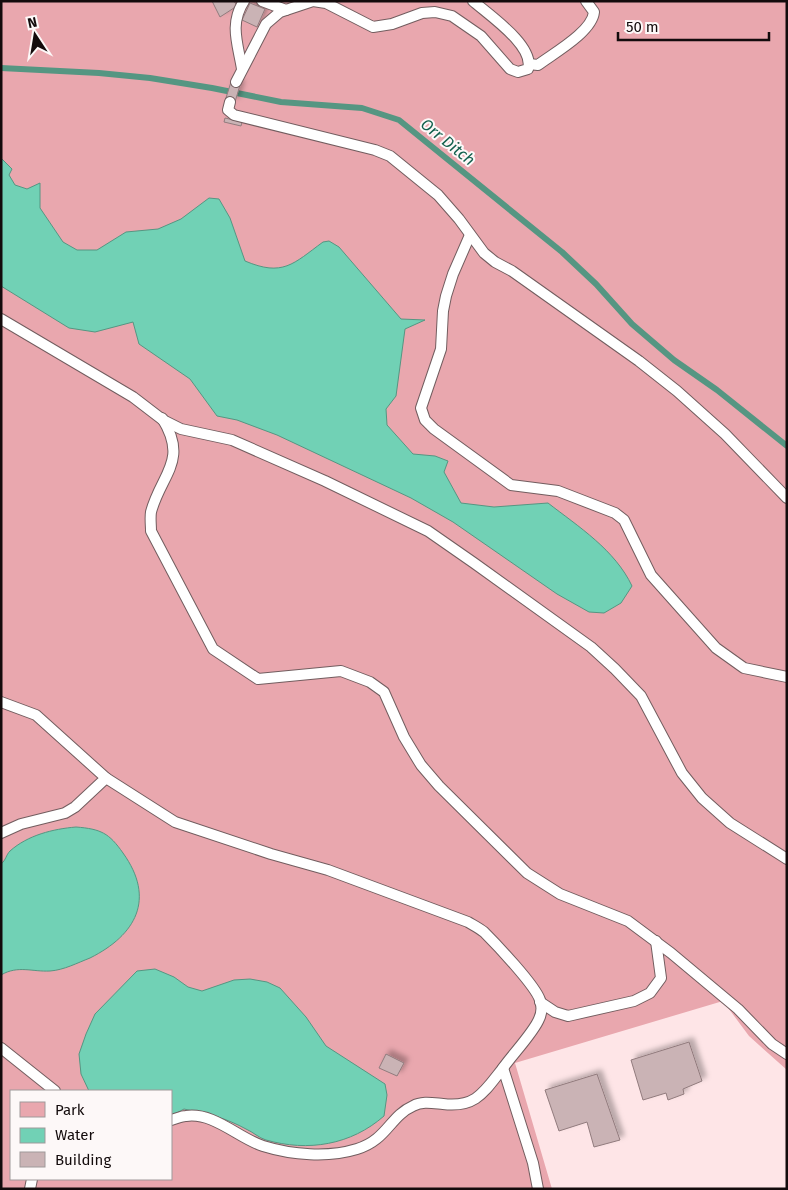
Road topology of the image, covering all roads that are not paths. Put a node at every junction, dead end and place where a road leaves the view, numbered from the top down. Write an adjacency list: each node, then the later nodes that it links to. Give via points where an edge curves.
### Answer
1 (244, 1): 7 (lane, via 235,16)
2 (262, 1): 5 (lane)
3 (473, 1): 6 (lane, via 522,45)
4 (586, 1): 6 (lane, via 594,12 594,20 585,31 538,65)
5 (286, 10): 6 (lane, via 313,1 326,3 373,27 435,12 452,16 481,36 510,69 518,72 528,69); 7 (lane, via 266,24)
6 (529, 64)
7 (242, 69): 8 (lane)
8 (236, 82)
9 (230, 102): 10 (lane, via 228,110 234,115 390,156 438,195)
10 (470, 235): 15 (lane, via 495,262 639,361 677,391 725,434); 16 (lane, via 446,296 441,349 421,408 425,420 511,485 558,491 615,513 624,520 651,575 716,648 744,668)
11 (1, 319): 12 (lane, via 133,397)
12 (162, 418): 13 (lane); 14 (lane)
13 (181, 429): 14 (lane); 20 (lane, via 232,440 325,481 428,531 474,563 592,647 640,696 682,773 702,798 730,823)
14 (170, 438): 21 (lane, via 174,455 172,468 151,514 152,531 213,649 258,679 341,671 370,682 384,692 404,737 421,765 527,873 560,894 621,918)
15 (787, 498)
16 (787, 677)
17 (1, 702): 18 (lane, via 36,715)
18 (106, 778): 19 (lane, via 65,813 21,824); 22 (lane, via 175,822 328,870 468,922 483,930 531,986)
19 (1, 833)
20 (787, 859)
21 (656, 941): 22 (lane, via 661,978 650,992 634,1001 568,1016); 24 (lane, via 738,1008 772,1044)
22 (540, 1002): 25 (lane, via 540,1018 536,1025)
23 (1, 1048): 26 (lane)
24 (787, 1054)
25 (502, 1068): 29 (lane, via 481,1095 472,1101 462,1105 421,1103 411,1106 371,1144 335,1154 304,1153 262,1145 205,1118 187,1115); 30 (lane, via 533,1163)
26 (41, 1082): 27 (lane); 28 (lane)
27 (45, 1090)
28 (54, 1090)
29 (172, 1120)
30 (538, 1189)

